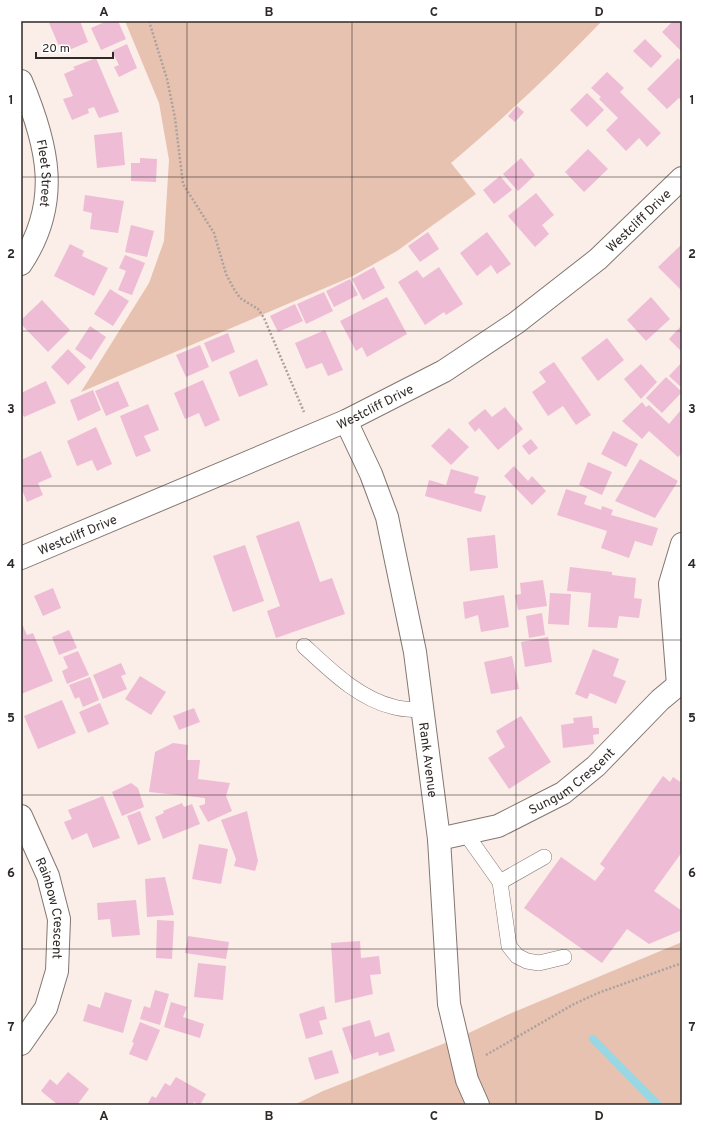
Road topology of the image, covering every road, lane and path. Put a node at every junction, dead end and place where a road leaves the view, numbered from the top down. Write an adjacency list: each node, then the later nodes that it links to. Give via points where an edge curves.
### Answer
1 (149, 21): 6 (path, via 167,79 184,184 214,233 226,274 234,289 240,298 258,309 264,318)
2 (21, 81): 4 (street, Fleet Street, via 46,154 47,198 30,251)
3 (682, 178): 5 (street, Westcliff Drive, via 598,260 516,324 444,371)
4 (21, 264)
5 (346, 421): 6 (street, Westcliff Drive); 11 (street, Rank Avenue, via 371,474 387,517 415,652)
6 (313, 434): 8 (street, Westcliff Drive)
7 (682, 544): 10 (street, via 670,584)
8 (21, 558)
9 (304, 646): 11 (lane, via 335,674 378,702 395,708)
10 (680, 685): 13 (street, Sungum Crescent, via 660,700 596,766 563,793 498,826)
11 (422, 710): 14 (street, Rank Avenue)
12 (21, 818): 19 (street, Rainbow Crescent, via 48,876 58,919 57,971 46,1008)
13 (466, 834): 14 (street, Sungum Crescent); 16 (lane)
14 (438, 839): 20 (street, Rank Avenue, via 449,1004)
15 (544, 857): 16 (lane)
16 (500, 882): 17 (lane, via 509,946 517,956 539,963)
17 (564, 956)
18 (682, 963): 20 (path, via 574,1004)
19 (21, 1044)
20 (465, 1068): 21 (street, Rank Avenue, via 467,1080)
21 (478, 1105)

